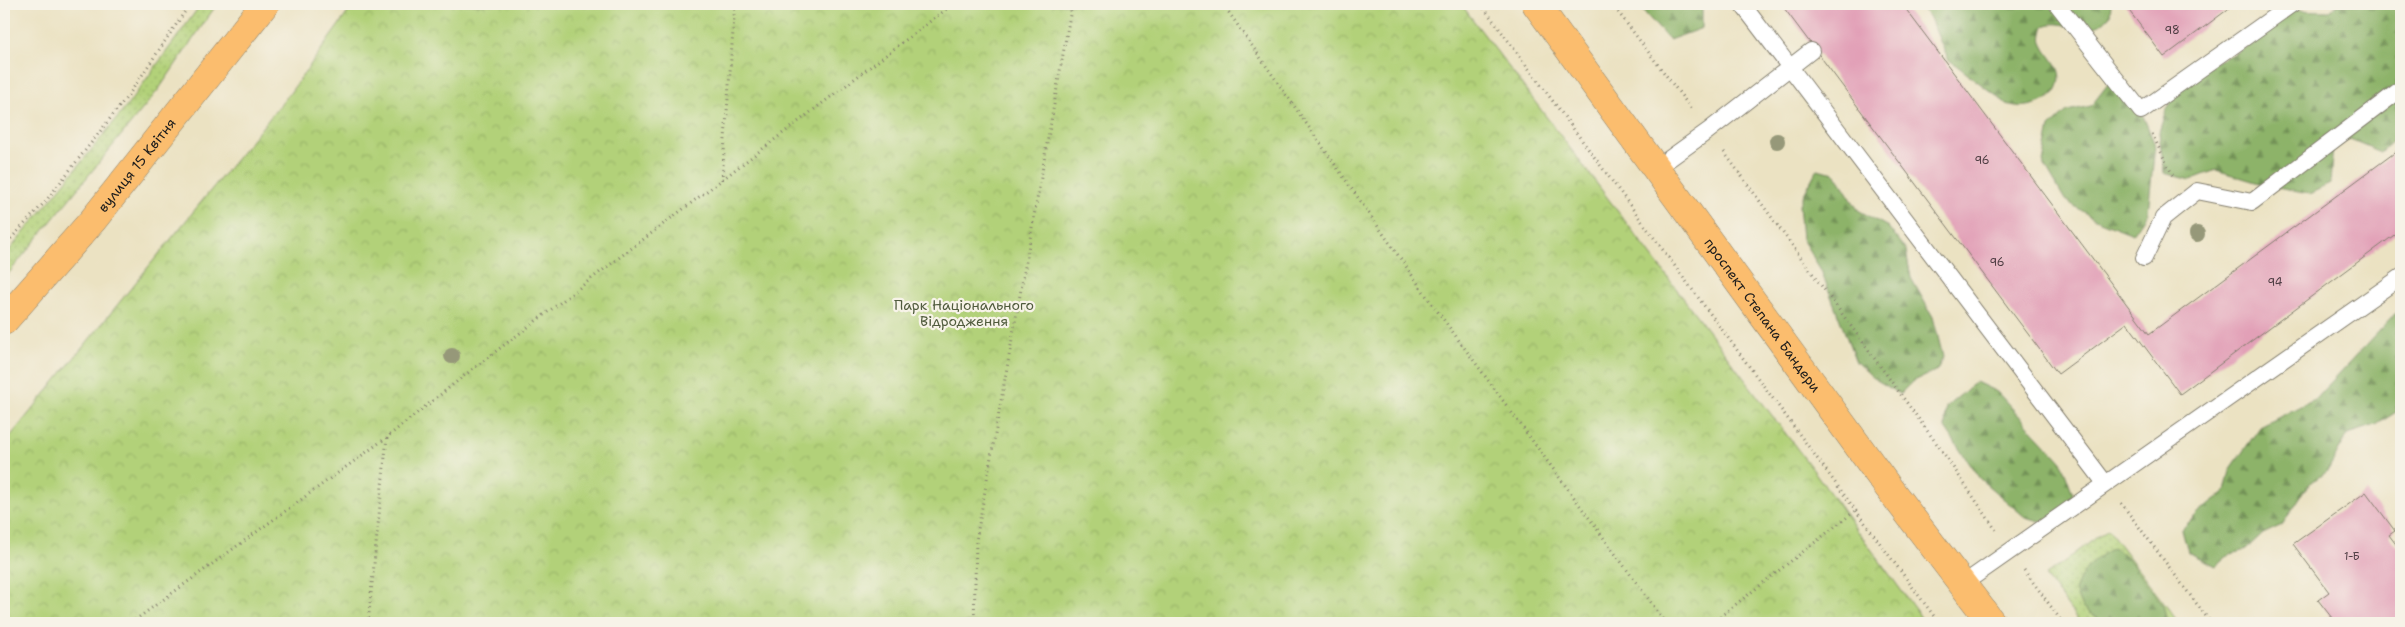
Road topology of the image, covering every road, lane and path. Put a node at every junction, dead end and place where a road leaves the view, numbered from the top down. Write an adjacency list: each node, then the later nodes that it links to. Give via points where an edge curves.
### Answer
1 (190, 4): 21 (path, via 130,93 45,202)
2 (265, 4): 24 (main road, вулиця 15 Квітня, via 93,220)
3 (735, 4): 19 (path)
4 (952, 4): 19 (path)
5 (1072, 4): 32 (path, via 976,541)
6 (1224, 4): 33 (path, via 1430,301)
7 (1481, 4): 27 (path)
8 (1536, 4): 18 (main road, проспект Степана Бандери)
9 (1612, 4): 17 (path)
10 (1742, 4): 14 (lane)
11 (2057, 4): 16 (lane)
12 (2292, 4): 16 (lane)
13 (1811, 51): 14 (lane)
14 (1790, 67): 17 (lane); 26 (lane)
15 (2401, 89): 20 (lane, via 2252,202 2197,191)
16 (2141, 111): 20 (path)
17 (1708, 131): 18 (lane); 28 (path, via 1937,443)
18 (1655, 169): 29 (main road, проспект Степана Бандери, via 1888,488)
19 (722, 180): 25 (path)
20 (2186, 200): 22 (lane, via 2163,218)
21 (4, 246)
22 (2144, 258)
23 (2401, 277): 26 (lane)
24 (4, 321)
25 (387, 438): 30 (path); 31 (path)
26 (2105, 483): 28 (lane); 38 (path)
27 (1855, 511): 34 (path); 35 (path)
28 (2009, 550): 29 (lane); 37 (path)
29 (1963, 584): 36 (main road, проспект Степана Бандери)
30 (131, 623)
31 (368, 623)
32 (974, 623)
33 (1666, 623)
34 (1712, 623)
35 (1939, 623)
36 (1992, 623)
37 (2063, 623)
38 (2211, 623)

